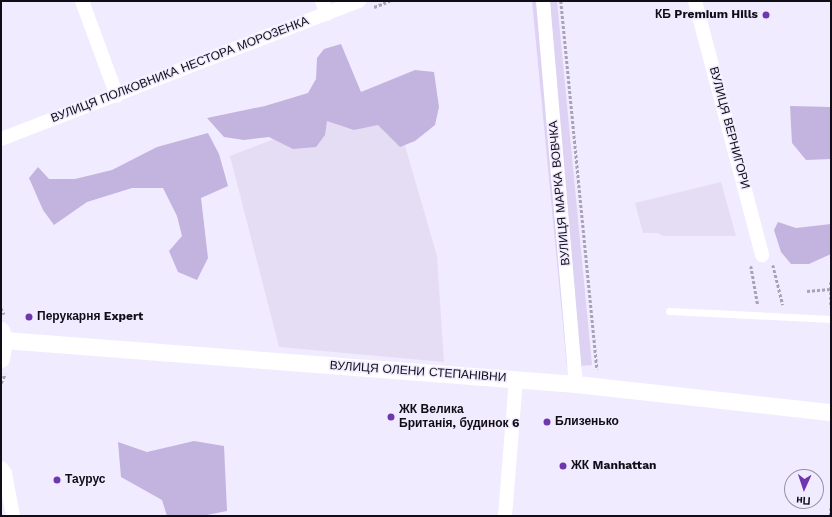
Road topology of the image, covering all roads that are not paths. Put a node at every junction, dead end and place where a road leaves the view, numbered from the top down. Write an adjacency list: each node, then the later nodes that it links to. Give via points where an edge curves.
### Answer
1 (82, 1): 6 (street)
2 (359, 1): 5 (street, ВУЛИЦЯ ПОЛКОВНИКА НЕСТОРА МОРОЗЕНКА)
3 (543, 1): 14 (street, ВУЛИЦЯ МАРКА ВОВЧКА)
4 (695, 1): 8 (street, ВУЛИЦЯ ВЕРНИГОРИ)
5 (324, 7): 6 (street, ВУЛИЦЯ ПОЛКОВНИКА НЕСТОРА МОРОЗЕНКА)
6 (117, 96): 7 (street, ВУЛИЦЯ ПОЛКОВНИКА НЕСТОРА МОРОЗЕНКА)
7 (1, 139)
8 (762, 255)
9 (669, 311): 10 (lane)
10 (831, 319)
11 (2, 335): 12 (street); 13 (street, ВУЛИЦЯ ОЛЕНИ СТЕПАНІВНИ)
12 (1, 359)
13 (516, 380): 14 (street, ВУЛИЦЯ ОЛЕНИ СТЕПАНІВНИ); 18 (street)
14 (576, 384): 15 (street, ВУЛИЦЯ ОЛЕНИ СТЕПАНІВНИ)
15 (831, 412)
16 (1, 468): 17 (street, via 5,473)
17 (13, 516)
18 (505, 516)

